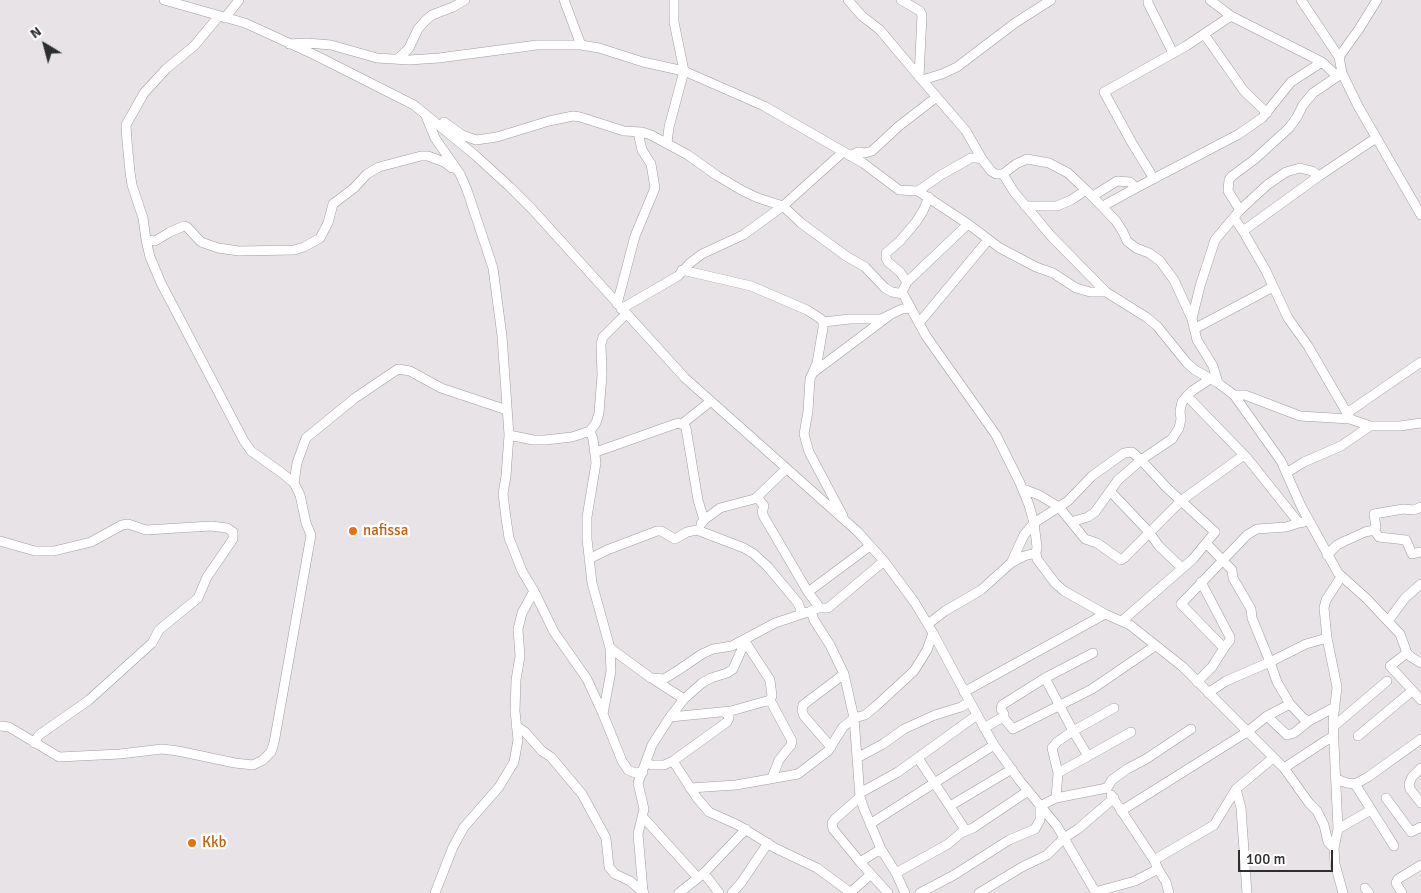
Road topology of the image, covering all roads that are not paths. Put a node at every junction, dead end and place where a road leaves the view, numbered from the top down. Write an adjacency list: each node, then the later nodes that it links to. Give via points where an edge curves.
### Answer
1 (164, 0): 14 (street)
2 (239, 0): 14 (street)
3 (465, 0): 20 (street, via 426,20 409,48)
4 (564, 0): 17 (street)
5 (674, 0): 22 (street, via 674,22)
6 (848, 0): 24 (street, via 880,30)
7 (901, 0): 24 (street, via 922,15)
8 (1051, 0): 24 (street, via 957,67)
9 (1148, 0): 18 (street)
10 (1210, 0): 13 (street)
11 (1301, 0): 19 (street)
12 (1377, 0): 19 (street)
13 (1231, 16): 15 (street); 21 (street)
14 (222, 17): 16 (street, via 245,23); 50 (street, via 153,81 126,125 130,172)
15 (1204, 34): 18 (street); 27 (street, via 1244,92)
16 (289, 44): 20 (street, via 331,45 377,58); 25 (street)
17 (581, 45): 20 (street, via 537,45 439,58); 22 (street)
18 (1173, 53): 37 (street, via 1104,92)
19 (1339, 57): 23 (street)
20 (398, 59)
21 (1322, 62): 23 (street); 27 (street, via 1291,82)
22 (684, 71): 31 (street); 32 (street, via 764,106)
23 (1340, 75): 30 (street); 45 (street, via 1310,96 1289,128 1229,180 1228,191)
24 (920, 78): 26 (street)
25 (390, 92): 28 (street); 29 (street, via 397,89 404,92 462,135 476,140 573,116)
26 (935, 95): 32 (street, via 930,103 872,151); 33 (street, via 966,131)
27 (1267, 113): 37 (street, via 1221,145)
28 (426, 115): 34 (street, via 435,138); 58 (street, via 532,209)
29 (638, 132): 31 (street); 58 (street, via 642,150 651,164 655,188 635,236)
30 (1376, 138): 36 (street); 46 (street)
31 (667, 143): 42 (street, via 743,192)
32 (847, 154): 39 (street, via 899,190); 42 (street)
33 (982, 158): 35 (street, via 991,171); 39 (street, via 971,158)
34 (460, 174): 50 (street, via 444,162 428,156 379,167 333,204 320,238 294,250 218,248 200,242 184,226 155,241); 70 (street, via 493,268)
35 (1003, 174): 40 (street, via 1021,161 1049,163 1068,173); 43 (street)
36 (1319, 176): 45 (street, via 1300,168 1286,172); 49 (street)
37 (1154, 179): 38 (street)
38 (1136, 188): 40 (street, via 1130,182 1117,181); 44 (street)
39 (918, 191): 41 (street)
40 (1089, 193): 43 (street, via 1057,206); 44 (street)
41 (929, 197): 48 (street); 53 (street, via 916,222 886,253 888,262)
42 (783, 206): 52 (street, via 743,235 708,251); 56 (street, via 865,268 885,288)
43 (1025, 206): 55 (street)
44 (1102, 206): 60 (street, via 1121,227 1127,241 1160,261 1174,280)
45 (1240, 210): 47 (street)
46 (1421, 215)
47 (1234, 218): 49 (street); 60 (street, via 1213,245)
48 (968, 224): 51 (street); 53 (street)
49 (1243, 231): 54 (street)
50 (146, 240): 82 (street, via 161,283 244,442 251,452)
51 (988, 240): 55 (street, via 1081,291); 62 (street)
52 (682, 270): 58 (street, via 678,276); 61 (street, via 750,286 807,310)
53 (907, 282): 56 (street)
54 (1273, 288): 63 (street); 71 (street)
55 (1106, 292): 66 (street, via 1151,321 1187,363)
56 (902, 294): 57 (street)
57 (911, 308): 59 (street); 62 (street)
58 (622, 309): 69 (street, via 685,378); 75 (street, via 601,344 599,413)
59 (890, 315): 61 (street, via 881,319 850,318); 65 (street)
60 (1192, 319): 63 (street)
61 (823, 322): 65 (street, via 817,363)
62 (919, 323): 83 (street, via 951,374 996,435)
63 (1194, 329): 66 (street, via 1213,366)
64 (1421, 362): 71 (street)
65 (811, 374): 91 (street, via 804,434)
66 (1214, 381): 67 (street); 68 (street)
67 (1234, 395): 71 (street, via 1245,395 1300,416); 81 (street)
68 (1187, 396): 78 (street); 79 (street, via 1182,402 1179,428 1172,439)
69 (711, 401): 73 (street); 80 (street)
70 (507, 410): 76 (street); 82 (street, via 441,388 410,371 398,369 355,398 306,438 296,463)
71 (1349, 416): 74 (street)
72 (1421, 423): 74 (street)
73 (682, 424): 77 (street); 89 (street, via 686,428)
74 (1370, 426): 81 (street, via 1341,446)
75 (590, 431): 76 (street, via 545,440); 77 (street)
76 (509, 435): 112 (street, via 503,494 509,538)
77 (596, 452): 104 (street, via 587,517)
78 (1244, 455): 86 (street); 94 (street)
79 (1141, 460): 84 (street); 86 (street); 88 (street, via 1132,452 1124,452)
80 (786, 469): 85 (street); 91 (street)
81 (1288, 472): 90 (street)
82 (294, 483): 163 (street, via 311,535 278,724 267,756 253,765 162,749 59,757)
83 (1023, 489): 88 (street); 92 (street)
84 (1110, 491): 93 (street, via 1091,516); 97 (street)
85 (756, 498): 89 (street, via 720,508); 113 (street, via 765,507 764,517)
86 (1182, 500): 97 (street); 99 (street, via 1215,532)
87 (1421, 506): 96 (street, via 1414,510 1374,514)
88 (1059, 507): 92 (street); 93 (street)
89 (704, 520): 95 (street)
90 (1310, 521): 94 (street); 103 (street)
91 (846, 522): 100 (street)
92 (1034, 522): 102 (street); 107 (street)
93 (1071, 522): 97 (street, via 1085,539 1097,543 1120,560)
94 (1299, 523): 105 (street, via 1257,529)
95 (697, 530): 104 (street, via 675,539 658,531); 114 (street, via 744,548 760,559 798,603)
96 (1374, 530): 101 (street, via 1379,536 1403,539 1412,554); 103 (street, via 1337,545)
97 (1149, 532): 108 (street)
98 (0, 541): 163 (street, via 35,551 54,551 92,542 128,524 146,530 211,526 234,532 198,598 159,630 152,643 89,700 39,735)
99 (1207, 544): 105 (street); 108 (street)
100 (870, 546): 106 (street); 113 (street)
101 (1421, 552)
102 (1036, 553): 107 (street); 115 (street, via 1055,583)
103 (1327, 556): 109 (street)
104 (589, 558): 123 (street, via 600,617)
105 (1224, 560): 110 (street); 127 (street, via 1251,609)
106 (884, 561): 114 (street, via 828,608); 118 (street)
107 (1011, 563): 118 (street, via 981,590)
108 (1182, 568): 116 (street)
109 (1341, 577): 117 (street); 120 (street, via 1324,603)
110 (1201, 582): 124 (street, via 1230,636); 124 (street, via 1181,604)
111 (1421, 584): 117 (street, via 1405,598)
112 (534, 591): 146 (street, via 554,632 587,679); 154 (street, via 522,613 518,629 520,656 516,680)
113 (808, 592): 114 (street)
114 (811, 611): 121 (street, via 775,623); 129 (street)
115 (1104, 614): 116 (street); 135 (street)
116 (1122, 621): 122 (street)
117 (1388, 622): 126 (street, via 1400,634)
118 (928, 624): 119 (street)
119 (934, 633): 135 (street); 151 (street, via 914,671 865,715)
120 (1327, 638): 127 (street, via 1306,644); 143 (street, via 1337,687)
121 (744, 641): 130 (street, via 702,654 664,679); 137 (street, via 730,672 710,678); 138 (street, via 770,680)
122 (1155, 646): 133 (street, via 1180,664); 142 (street, via 1092,688)
123 (610, 648): 130 (street); 146 (street, via 611,671)
124 (1224, 648): 133 (street)
125 (1093, 653): 131 (street)
126 (1407, 653): 128 (street); 134 (street, via 1390,666)
127 (1270, 662): 136 (street, via 1226,681); 141 (street)
128 (1421, 663)
129 (844, 674): 151 (street); 165 (street, via 803,705 802,710)
130 (652, 678): 137 (street)
131 (1045, 678): 142 (street); 150 (street, via 1002,705)
132 (1388, 681): 160 (street)
133 (1197, 682): 136 (street)
134 (1412, 691): 139 (street); 161 (street)
135 (964, 692): 140 (street)
136 (1208, 693): 159 (street)
137 (684, 699): 149 (street)
138 (770, 700): 145 (street); 176 (street, via 792,741)
139 (1421, 700)
140 (970, 702): 147 (street); 167 (street, via 904,729)
141 (1290, 704): 148 (street); 152 (street)
142 (1059, 705): 150 (street, via 1013,729); 157 (street)
143 (1335, 707): 152 (street); 160 (street)
144 (1114, 708): 157 (street)
145 (723, 712): 149 (street); 170 (street, via 729,715 726,722)
146 (603, 714): 171 (street, via 628,770 635,773)
147 (977, 715): 155 (street); 168 (street)
148 (1267, 716): 152 (street, via 1287,735); 159 (street)
149 (670, 717): 171 (street, via 652,745)
150 (1002, 717): 155 (street)
151 (854, 718): 165 (street, via 843,727); 167 (street)
152 (1309, 721)
153 (0, 726): 163 (street, via 9,727)
154 (516, 726): 211 (street, via 551,757 582,794 606,838 608,867); 213 (street, via 518,740 514,762 499,787 464,827)
155 (984, 728): 164 (street)
156 (1191, 728): 181 (street, via 1127,769)
157 (1073, 732): 166 (street); 175 (street, via 1052,748)
158 (1131, 732): 166 (street)
159 (1247, 732): 169 (street); 191 (street)
160 (1333, 732): 172 (street); 177 (street)
161 (1358, 736)
162 (1421, 739): 179 (street)
163 (34, 743)
164 (994, 745): 174 (street); 178 (street)
165 (831, 747): 176 (street, via 798,774)
166 (1088, 756): 175 (street)
167 (858, 758): 184 (street)
168 (918, 758): 178 (street); 184 (street)
169 (1272, 758): 172 (street); 182 (street)
170 (673, 761): 171 (street); 180 (street)
171 (644, 767): 193 (street, via 638,782 644,808)
172 (1284, 768): 202 (street, via 1321,817 1328,842)
173 (1421, 768): 188 (street, via 1412,776 1410,790)
174 (1012, 769): 183 (street); 189 (street)
175 (1058, 773): 185 (street)
176 (772, 778): 180 (street, via 736,785)
177 (1336, 779): 179 (street); 196 (street)
178 (934, 782): 189 (street); 194 (street)
179 (1355, 784): 192 (street)
180 (690, 788): 197 (street, via 709,812)
181 (1107, 788): 185 (street); 186 (street)
182 (1236, 789): 204 (street, via 1214,825); 223 (street, via 1241,808)
183 (1028, 791): 190 (street); 198 (street)
184 (860, 795): 194 (street); 205 (street, via 832,823 833,829)
185 (1056, 798): 190 (street)
186 (1114, 798): 191 (street); 199 (street)
187 (1386, 798): 195 (street, via 1411,832)
188 (1421, 803)
189 (950, 806): 198 (street)
190 (1040, 806): 199 (street); 220 (street, via 1040,820 1035,829 1009,840)
191 (1121, 810): 204 (street)
192 (1371, 810): 196 (street); 201 (street)
193 (642, 816): 210 (street); 211 (street, via 638,834)
194 (870, 824): 203 (street)
195 (1421, 827)
196 (1338, 829): 202 (street)
197 (746, 830): 200 (street); 210 (street)
198 (966, 831): 208 (street)
199 (1064, 838): 212 (street); 221 (street, via 1047,855)
200 (768, 843): 216 (street); 217 (street, via 817,868)
201 (1394, 846)
202 (1334, 848): 224 (street)
203 (881, 849): 205 (street); 208 (street)
204 (1154, 860): 207 (street)
205 (860, 862): 209 (street)
206 (1421, 865): 225 (street, via 1398,879 1396,883)
207 (1158, 869): 212 (street); 222 (street)
208 (896, 873): 219 (street)
209 (871, 874): 217 (street); 218 (street)
210 (701, 876): 214 (street); 215 (street)
211 (643, 892)
212 (1096, 892)
213 (435, 893)
214 (679, 893)
215 (719, 893)
216 (732, 893)
217 (851, 893)
218 (888, 893)
219 (905, 893)
220 (920, 893)
221 (980, 893)
222 (1169, 893)
223 (1246, 893)
224 (1343, 893)
225 (1402, 893)

